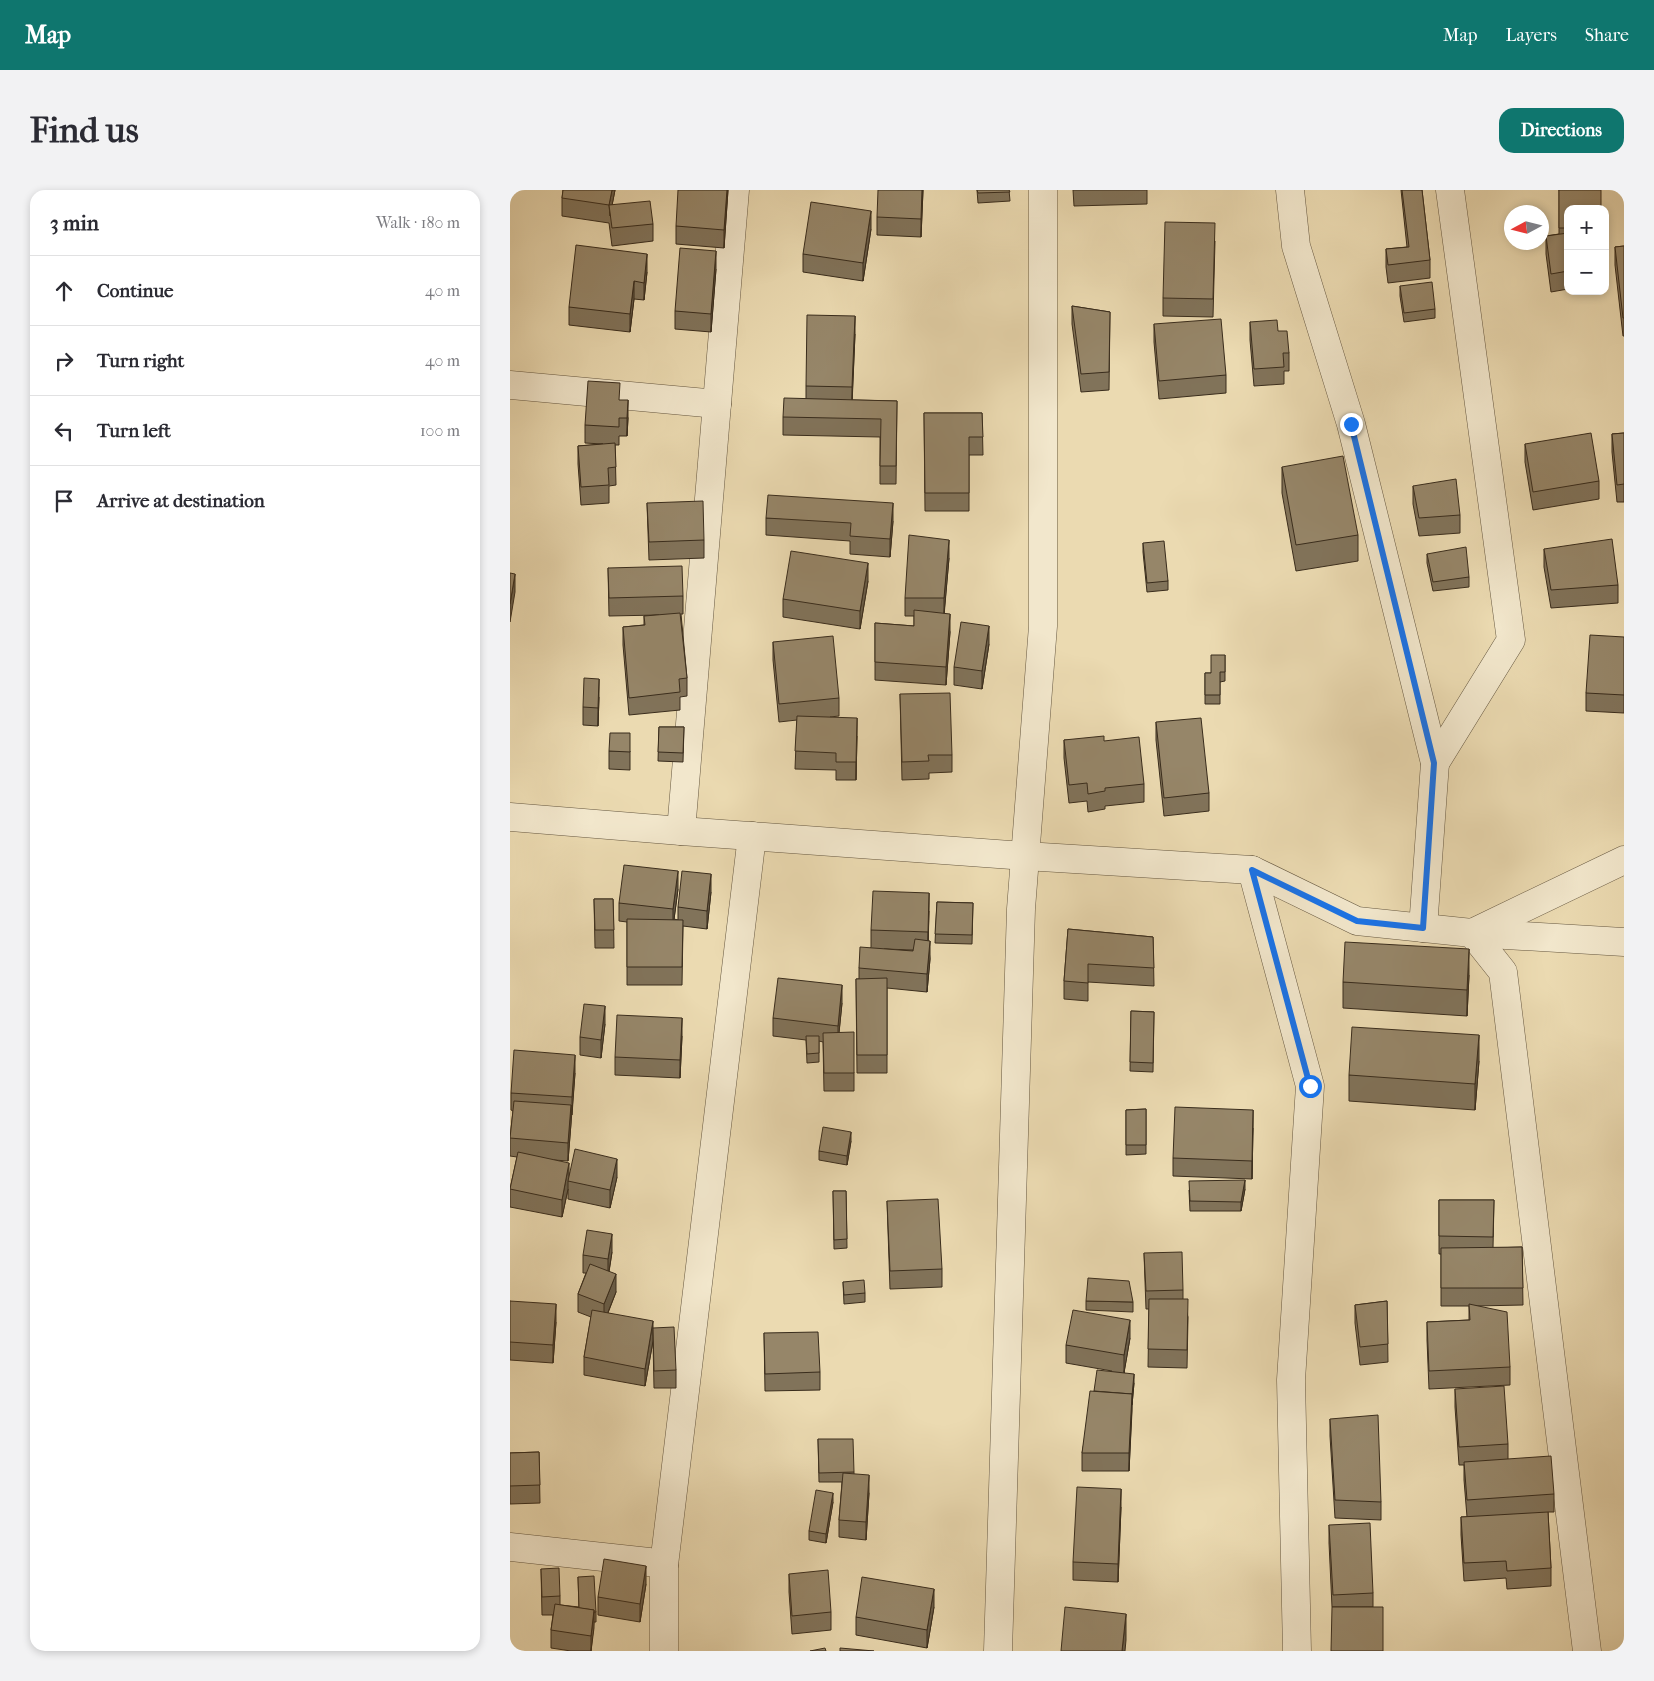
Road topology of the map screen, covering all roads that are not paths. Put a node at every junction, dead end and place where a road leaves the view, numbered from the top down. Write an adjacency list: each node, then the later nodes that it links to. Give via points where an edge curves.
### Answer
1 (735, 190): 6 (street)
2 (1043, 190): 11 (street, via 1043,626)
3 (1290, 190): 7 (street, via 1296,246 1351,424)
4 (1450, 190): 7 (street, via 1511,640)
5 (510, 385): 6 (street)
6 (717, 404): 9 (street)
7 (1434, 763): 14 (street)
8 (510, 817): 9 (street)
9 (681, 831): 10 (street)
10 (752, 836): 11 (street); 18 (street)
11 (1025, 856): 13 (street); 20 (street)
12 (1624, 860): 15 (street)
13 (1252, 870): 14 (street, via 1357,921); 21 (street, via 1310,1086 1291,1380)
14 (1423, 928): 15 (street)
15 (1472, 933): 16 (street); 22 (street, via 1503,972)
16 (1624, 942)
17 (510, 1547): 18 (street)
18 (664, 1565): 19 (street)
19 (664, 1651)
20 (998, 1651)
21 (1296, 1651)
22 (1587, 1651)

